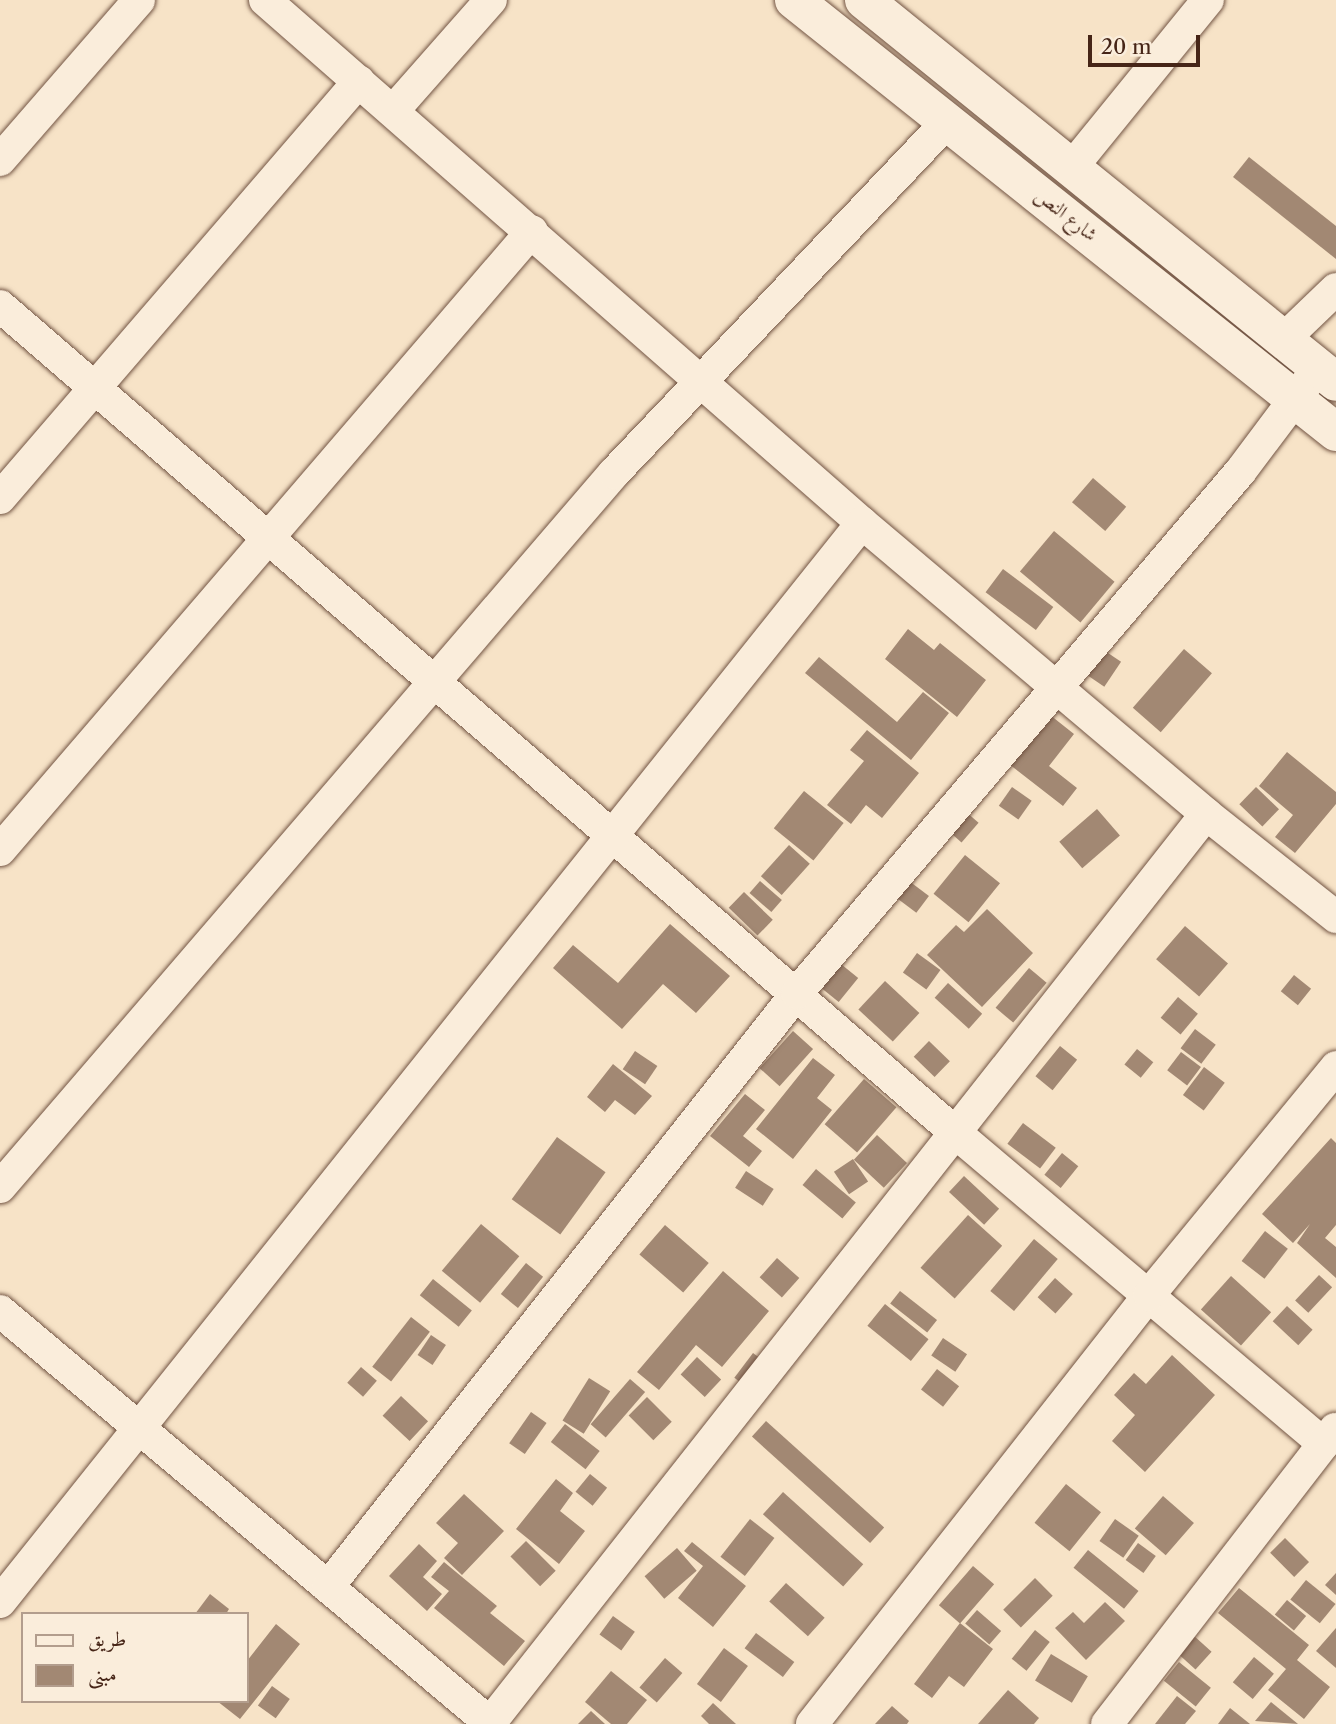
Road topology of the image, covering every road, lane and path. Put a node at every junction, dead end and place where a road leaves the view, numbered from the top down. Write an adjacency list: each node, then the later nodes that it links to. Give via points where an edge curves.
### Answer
1 (139, 0): 12 (street)
2 (265, 0): 9 (street)
3 (491, 0): 10 (street)
4 (794, 0): 8 (main road, شارع النص)
5 (864, 0): 7 (main road)
6 (1208, 0): 13 (street)
7 (901, 30): 8 (main road); 13 (main road)
8 (872, 64): 11 (main road, شارع النص)
9 (359, 81): 10 (street); 20 (street)
10 (393, 111): 14 (street)
11 (947, 122): 19 (street); 21 (main road, شارع النص)
12 (0, 160)
13 (1073, 166): 17 (main road)
14 (532, 231): 19 (street); 25 (street)
15 (1336, 289): 17 (street)
16 (0, 306): 20 (street)
17 (1284, 339): 18 (main road)
18 (1327, 375): 21 (street)
19 (700, 381): 24 (street); 26 (street, via 563,531)
20 (95, 387): 23 (street); 25 (street)
21 (1295, 399): 22 (main road, شارع النص); 27 (street, via 1240,472)
22 (1336, 432)
23 (0, 498)
24 (862, 523): 27 (street); 29 (street)
25 (270, 537): 26 (street); 30 (street)
26 (435, 682): 29 (street); 35 (street)
27 (1056, 684): 28 (street); 32 (street)
28 (1206, 814): 31 (street); 34 (street)
29 (612, 834): 32 (street); 38 (street)
30 (0, 850)
31 (1336, 917)
32 (797, 993): 34 (street); 40 (street)
33 (1336, 1067): 36 (street)
34 (957, 1134): 36 (street); 42 (street)
35 (0, 1187)
36 (1149, 1295): 39 (street); 43 (street)
37 (0, 1311): 38 (street)
38 (139, 1428): 40 (street); 41 (street)
39 (1330, 1436): 44 (street)
40 (328, 1587): 42 (street)
41 (0, 1602)
42 (490, 1723)
43 (813, 1724)
44 (1107, 1724)

